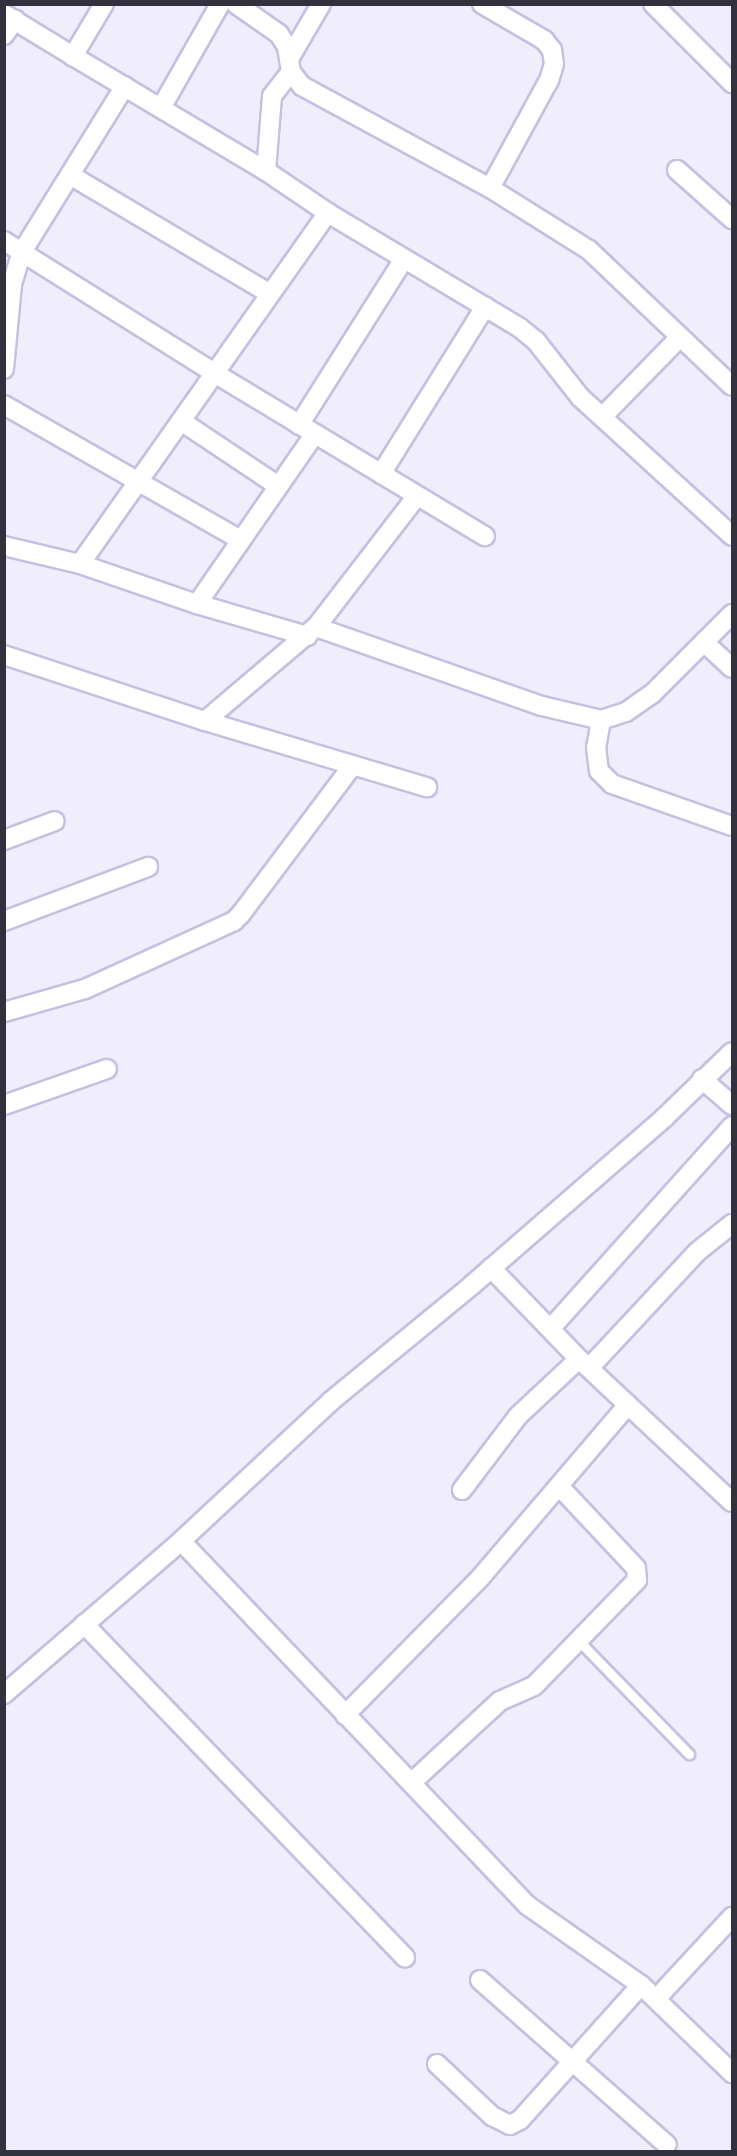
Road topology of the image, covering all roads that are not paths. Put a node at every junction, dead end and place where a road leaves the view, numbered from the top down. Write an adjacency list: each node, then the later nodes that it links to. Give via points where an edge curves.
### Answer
1 (104, 4): 8 (street)
2 (220, 4): 12 (street)
3 (237, 4): 9 (street, via 279,34 287,47)
4 (321, 4): 9 (street)
5 (482, 4): 16 (street, via 543,40 552,50 554,64)
6 (653, 4): 10 (street)
7 (8, 23): 8 (street)
8 (73, 56): 11 (street)
9 (290, 66): 14 (street, via 272,96); 16 (street, via 310,92)
10 (732, 83)
11 (125, 86): 12 (street); 15 (street)
12 (161, 108): 14 (street)
13 (677, 170): 18 (street)
14 (266, 171): 17 (street)
15 (70, 175): 20 (street); 22 (street)
16 (489, 188): 24 (street, via 589,250)
17 (328, 213): 21 (street); 22 (street)
18 (732, 219)
19 (4, 241): 20 (street)
20 (22, 252): 25 (street, via 12,284); 26 (street)
21 (404, 259): 23 (street); 31 (street)
22 (269, 293): 26 (street)
23 (485, 306): 29 (street, via 536,340 569,386); 32 (street)
24 (680, 338): 27 (street); 29 (street)
25 (4, 369)
26 (216, 374): 30 (street); 31 (street)
27 (732, 386)
28 (4, 405): 33 (street)
29 (602, 417): 37 (street)
30 (181, 421): 33 (street); 34 (street)
31 (307, 430): 32 (street); 34 (street)
32 (381, 474): 35 (street)
33 (137, 480): 38 (street); 40 (street)
34 (278, 486): 38 (street)
35 (417, 496): 36 (street); 43 (street)
36 (485, 536)
37 (732, 536)
38 (241, 540): 41 (street)
39 (4, 546): 40 (street)
40 (80, 564): 41 (street)
41 (197, 604): 43 (street)
42 (732, 614): 44 (street)
43 (311, 631): 47 (street, via 542,706); 48 (street)
44 (704, 642): 46 (street); 47 (street, via 652,694 626,712)
45 (4, 655): 48 (street)
46 (732, 668)
47 (601, 720): 52 (street, via 596,747 599,771 612,784)
48 (205, 721): 49 (street)
49 (353, 765): 50 (street); 56 (street, via 234,921 85,989)
50 (427, 787)
51 (55, 820): 53 (street)
52 (732, 826)
53 (4, 840)
54 (148, 867): 55 (street)
55 (4, 921)
56 (4, 1012)
57 (732, 1052): 59 (street)
58 (107, 1069): 60 (street)
59 (702, 1079): 61 (street); 64 (street, via 665,1117)
60 (4, 1105)
61 (732, 1105)
62 (732, 1126): 65 (street)
63 (732, 1224): 66 (street, via 697,1252)
64 (491, 1268): 65 (street); 71 (street, via 332,1401)
65 (551, 1328): 66 (street)
66 (584, 1363): 67 (street); 69 (street, via 519,1416)
67 (628, 1405): 68 (street); 70 (street)
68 (559, 1486): 73 (street, via 636,1568 638,1575 632,1588); 75 (street, via 480,1578)
69 (462, 1490)
70 (732, 1502)
71 (181, 1541): 72 (street); 75 (street)
72 (84, 1624): 74 (street); 79 (street)
73 (579, 1641): 76 (lane); 77 (street, via 534,1686 500,1701)
74 (4, 1694)
75 (345, 1715): 77 (street)
76 (689, 1754)
77 (411, 1784): 81 (street, via 536,1913)
78 (732, 1917): 82 (street)
79 (405, 1957)
80 (480, 1980): 83 (street)
81 (641, 1985): 82 (street); 83 (street)
82 (656, 1999): 85 (street)
83 (573, 2062): 84 (street, via 520,2120 510,2125 492,2116); 86 (street)
84 (437, 2064)
85 (732, 2073)
86 (667, 2145)

